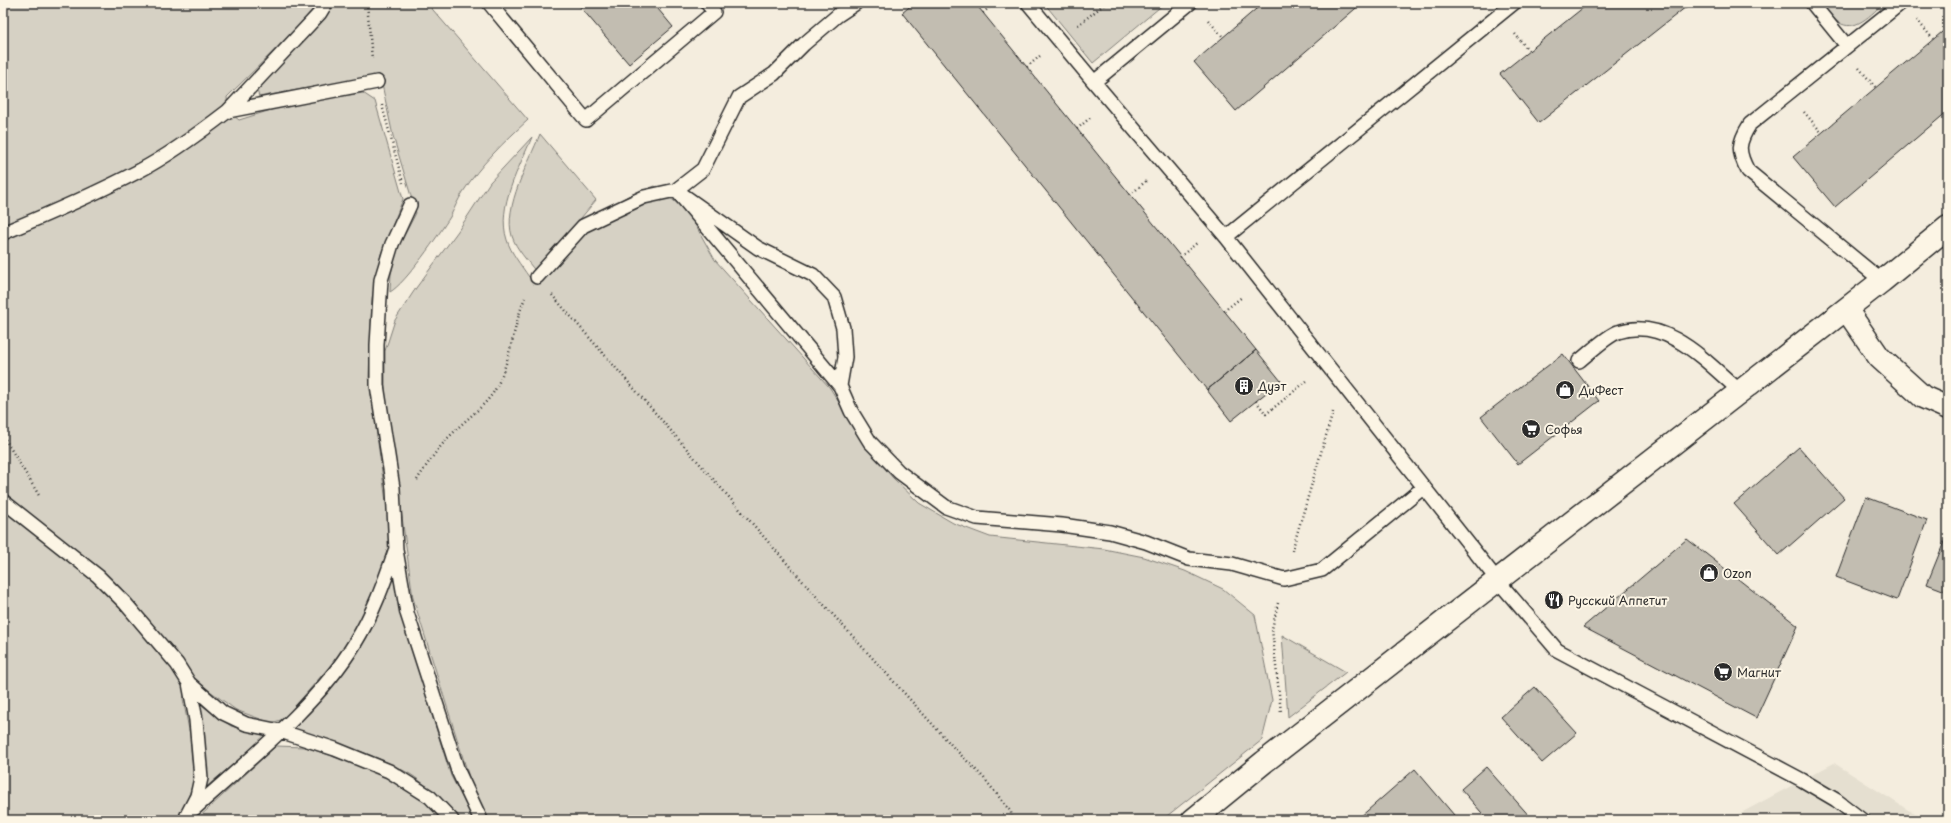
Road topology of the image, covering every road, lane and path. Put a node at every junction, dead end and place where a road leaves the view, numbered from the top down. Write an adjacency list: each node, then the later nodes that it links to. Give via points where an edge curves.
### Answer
1 (326, 3): 17 (lane, via 320,13)
2 (488, 3): 3 (lane, via 586,120 714,12)
3 (706, 3)
4 (856, 3): 18 (lane, via 804,44 774,74 739,96 703,169)
5 (994, 3): 13 (path)
6 (1028, 3): 16 (lane)
7 (1190, 3): 16 (lane)
8 (1514, 3): 22 (lane)
9 (1581, 3): 12 (path)
10 (1812, 3): 14 (lane)
11 (1901, 3): 14 (lane)
12 (1584, 7)
13 (983, 13)
14 (1847, 46): 24 (lane, via 1750,124 1740,139 1740,156 1748,171)
15 (377, 82): 17 (lane)
16 (1094, 82): 22 (lane)
17 (228, 111): 21 (lane, via 141,170)
18 (676, 190): 23 (lane, via 644,197 583,226); 28 (lane); 28 (lane, via 758,248 813,275 834,297 843,328 845,358)
19 (410, 205): 34 (lane, via 392,244 382,280 378,345 377,385)
20 (1948, 226): 24 (street)
21 (3, 233)
22 (1226, 237): 27 (lane)
23 (537, 277): 34 (path, via 523,303 514,341 496,389 439,447); 42 (path, via 811,591 983,777 1011,812)
24 (1882, 281): 25 (street)
25 (1846, 310): 29 (street); 31 (street, via 1880,357 1923,397)
26 (1579, 361): 29 (lane, via 1616,332 1638,327 1655,329 1682,342)
27 (1327, 365): 30 (path, via 1266,414); 32 (lane)
28 (840, 386): 32 (lane, via 851,411 870,442 899,472 946,508 977,518 1110,532 1146,542 1189,559 1232,564 1284,579 1322,570)
29 (1740, 392): 36 (street)
30 (1256, 401)
31 (1948, 408)
32 (1424, 486): 36 (lane)
33 (3, 501): 37 (lane, via 98,576 125,603 177,664)
34 (395, 516): 35 (lane)
35 (396, 550): 38 (lane, via 378,600 354,644 322,687); 41 (lane, via 407,613 458,771)
36 (1498, 581): 43 (street); 44 (lane, via 1557,650 1802,780 1836,800)
37 (189, 683): 38 (lane, via 223,713 246,724); 39 (lane, via 196,720 201,778 197,796)
38 (280, 731): 39 (lane); 40 (lane, via 335,749 389,771 430,797)
39 (185, 817)
40 (452, 820)
41 (482, 820)
42 (1012, 820)
43 (1192, 820)
44 (1862, 820)

